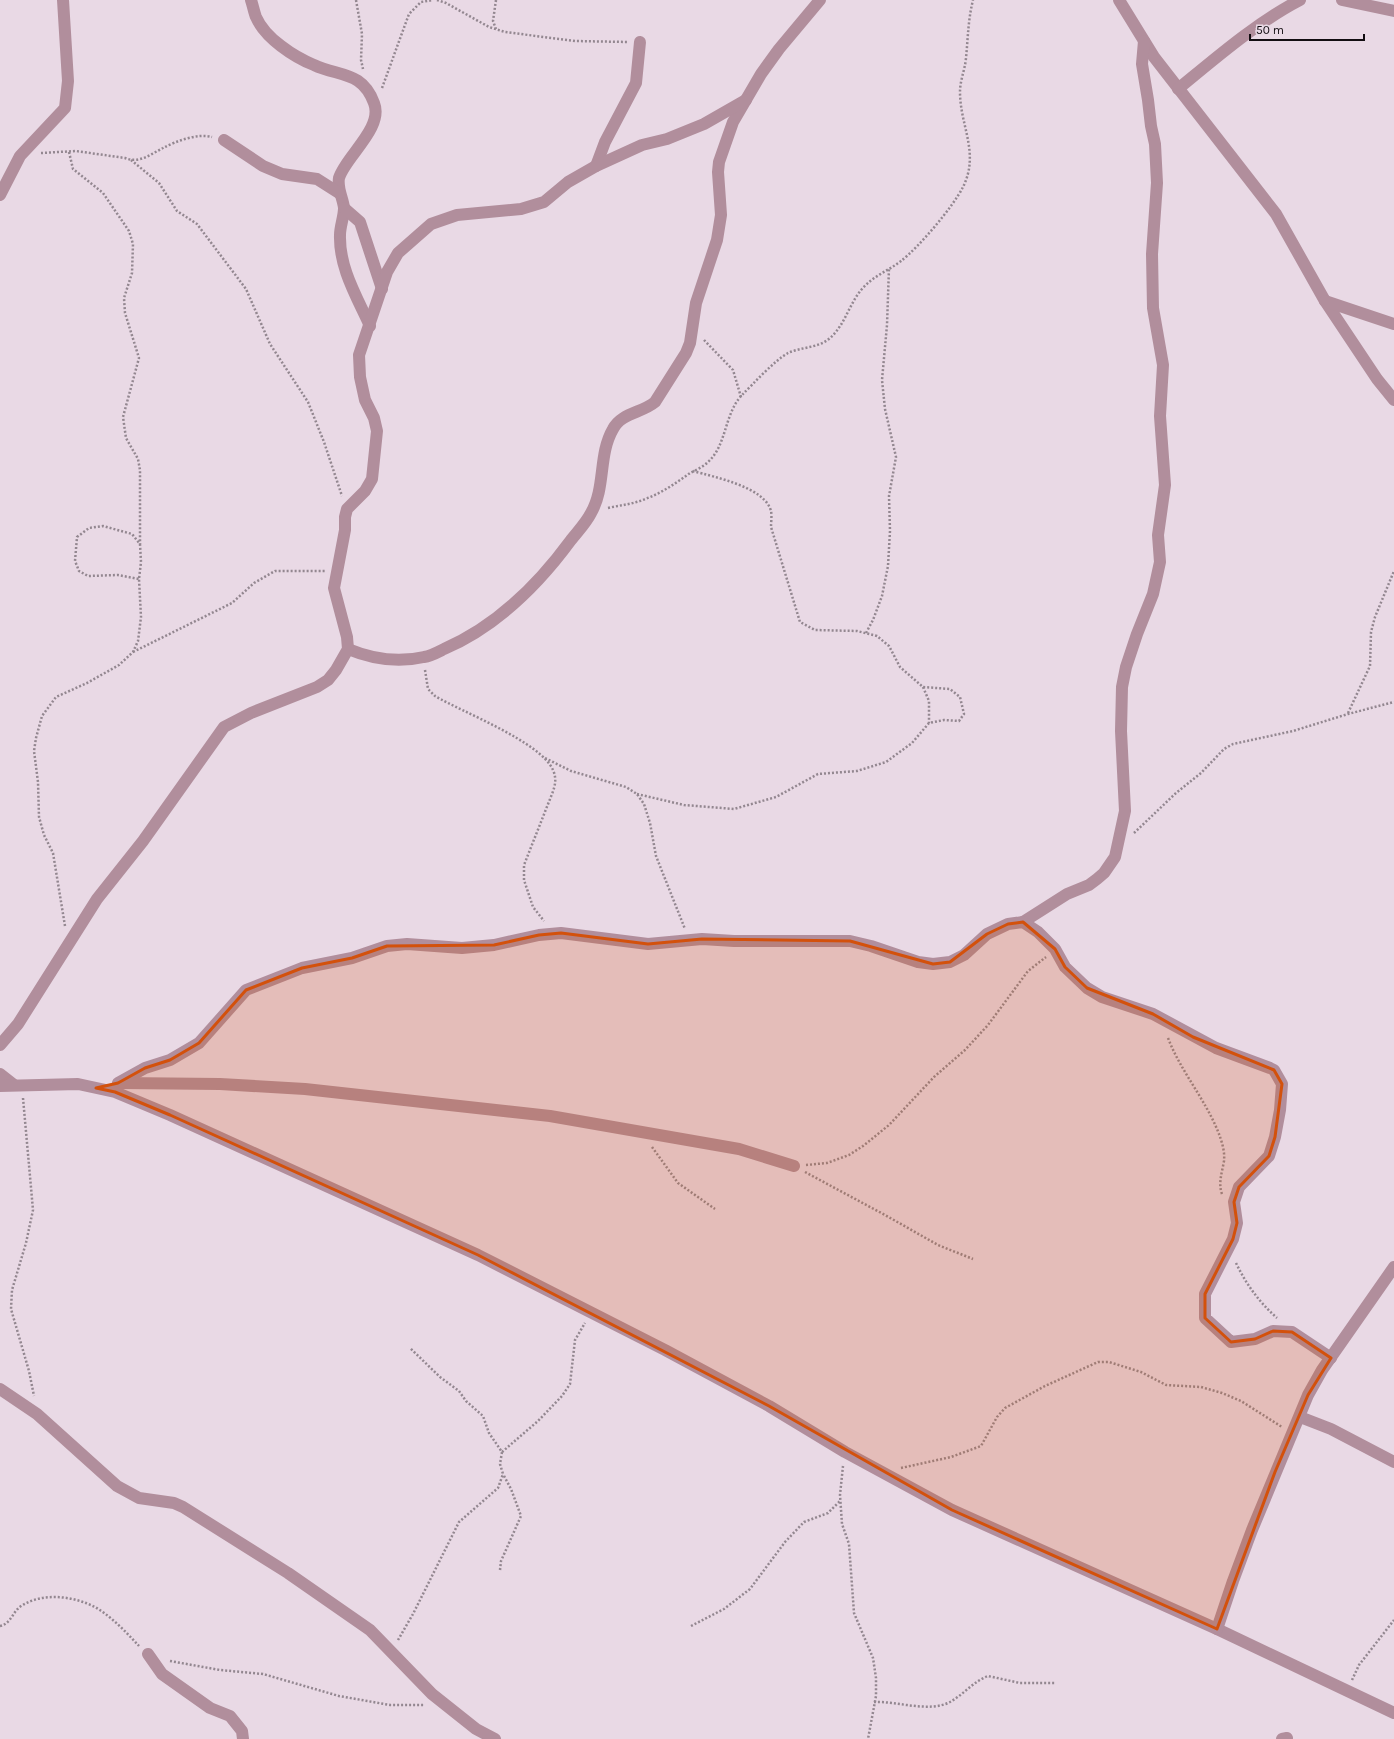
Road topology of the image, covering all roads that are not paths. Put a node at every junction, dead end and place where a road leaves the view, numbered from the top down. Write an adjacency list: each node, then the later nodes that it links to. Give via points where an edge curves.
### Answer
1 (63, 0): 15 (street, via 68,81 65,108 20,156)
2 (251, 0): 14 (street, via 256,19 287,51 314,66 346,74 368,88 375,105 374,121 339,178)
3 (820, 0): 11 (street, via 779,49)
4 (1119, 0): 8 (street)
5 (1300, 0): 10 (street, via 1247,34)
6 (1342, 0): 7 (street)
7 (1394, 11)
8 (1144, 41): 10 (street); 23 (street, via 1142,64 1155,144 1157,183 1152,254 1153,308 1163,365 1160,416 1165,485 1158,535 1160,562 1153,594 1126,667 1122,688 1121,731 1125,810 1115,857 1104,873 1089,885 1067,894)
9 (640, 42): 13 (street, via 636,83 605,142)
10 (1178, 89): 18 (street, via 1276,214)
11 (746, 100): 13 (street, via 704,124 667,139 642,145); 22 (street, via 733,122 719,162 720,226 696,303 686,353 655,402 619,420 613,428 605,449 598,496 591,514 562,552 520,598 477,633 426,657 377,659)
12 (224, 140): 14 (street, via 263,166 282,174 317,179)
13 (596, 166): 17 (street, via 568,182 544,202 521,209 457,215 431,224 398,253 387,272)
14 (339, 193): 16 (street)
15 (0, 195)
16 (344, 208): 17 (street, via 360,222); 20 (street, via 340,235 344,272)
17 (382, 289): 20 (street)
18 (1325, 301): 19 (street); 21 (street)
19 (1394, 324)
20 (370, 326): 22 (street, via 359,354 360,377 377,431 375,459 372,479 365,491 347,509 334,588)
21 (1394, 400)
22 (348, 649): 24 (street, via 328,680 317,687 251,713 224,727 143,841 97,898 18,1024)
23 (1023, 922): 26 (street, via 1008,924 987,934 964,954 950,962 933,964 918,962 850,941 691,940 648,944 561,933 462,948 407,944 387,946 352,958 302,968 246,990 199,1043 170,1060 145,1068); 32 (street, via 1038,932 1055,949 1065,967 1087,988 1102,997 1162,1018 1216,1048 1274,1070 1282,1084 1275,1137 1269,1156 1239,1187 1236,1194 1234,1202 1237,1223 1233,1240 1205,1294 1205,1318 1231,1342 1255,1339 1273,1331 1292,1332)
24 (0, 1045)
25 (0, 1074): 27 (street)
26 (118, 1083): 29 (street); 30 (street, via 220,1084 305,1089 550,1116 739,1149)
27 (18, 1085): 28 (street); 29 (street, via 78,1084)
28 (0, 1086)
29 (96, 1088): 36 (street, via 115,1092 170,1115 478,1255 769,1406 845,1452 952,1510)
30 (794, 1166)
31 (1394, 1267): 32 (street)
32 (1331, 1358): 34 (street, via 1308,1395)
33 (0, 1390): 40 (street, via 37,1414 116,1486 139,1498 174,1503 183,1507 328,1600 370,1630 444,1705)
34 (1300, 1417): 35 (street, via 1331,1429); 36 (street, via 1252,1530)
35 (1394, 1462)
36 (1217, 1629): 38 (street)
37 (148, 1654): 39 (street, via 162,1674 210,1708 230,1716 242,1731)
38 (1394, 1713)
39 (243, 1739)
40 (494, 1739)

